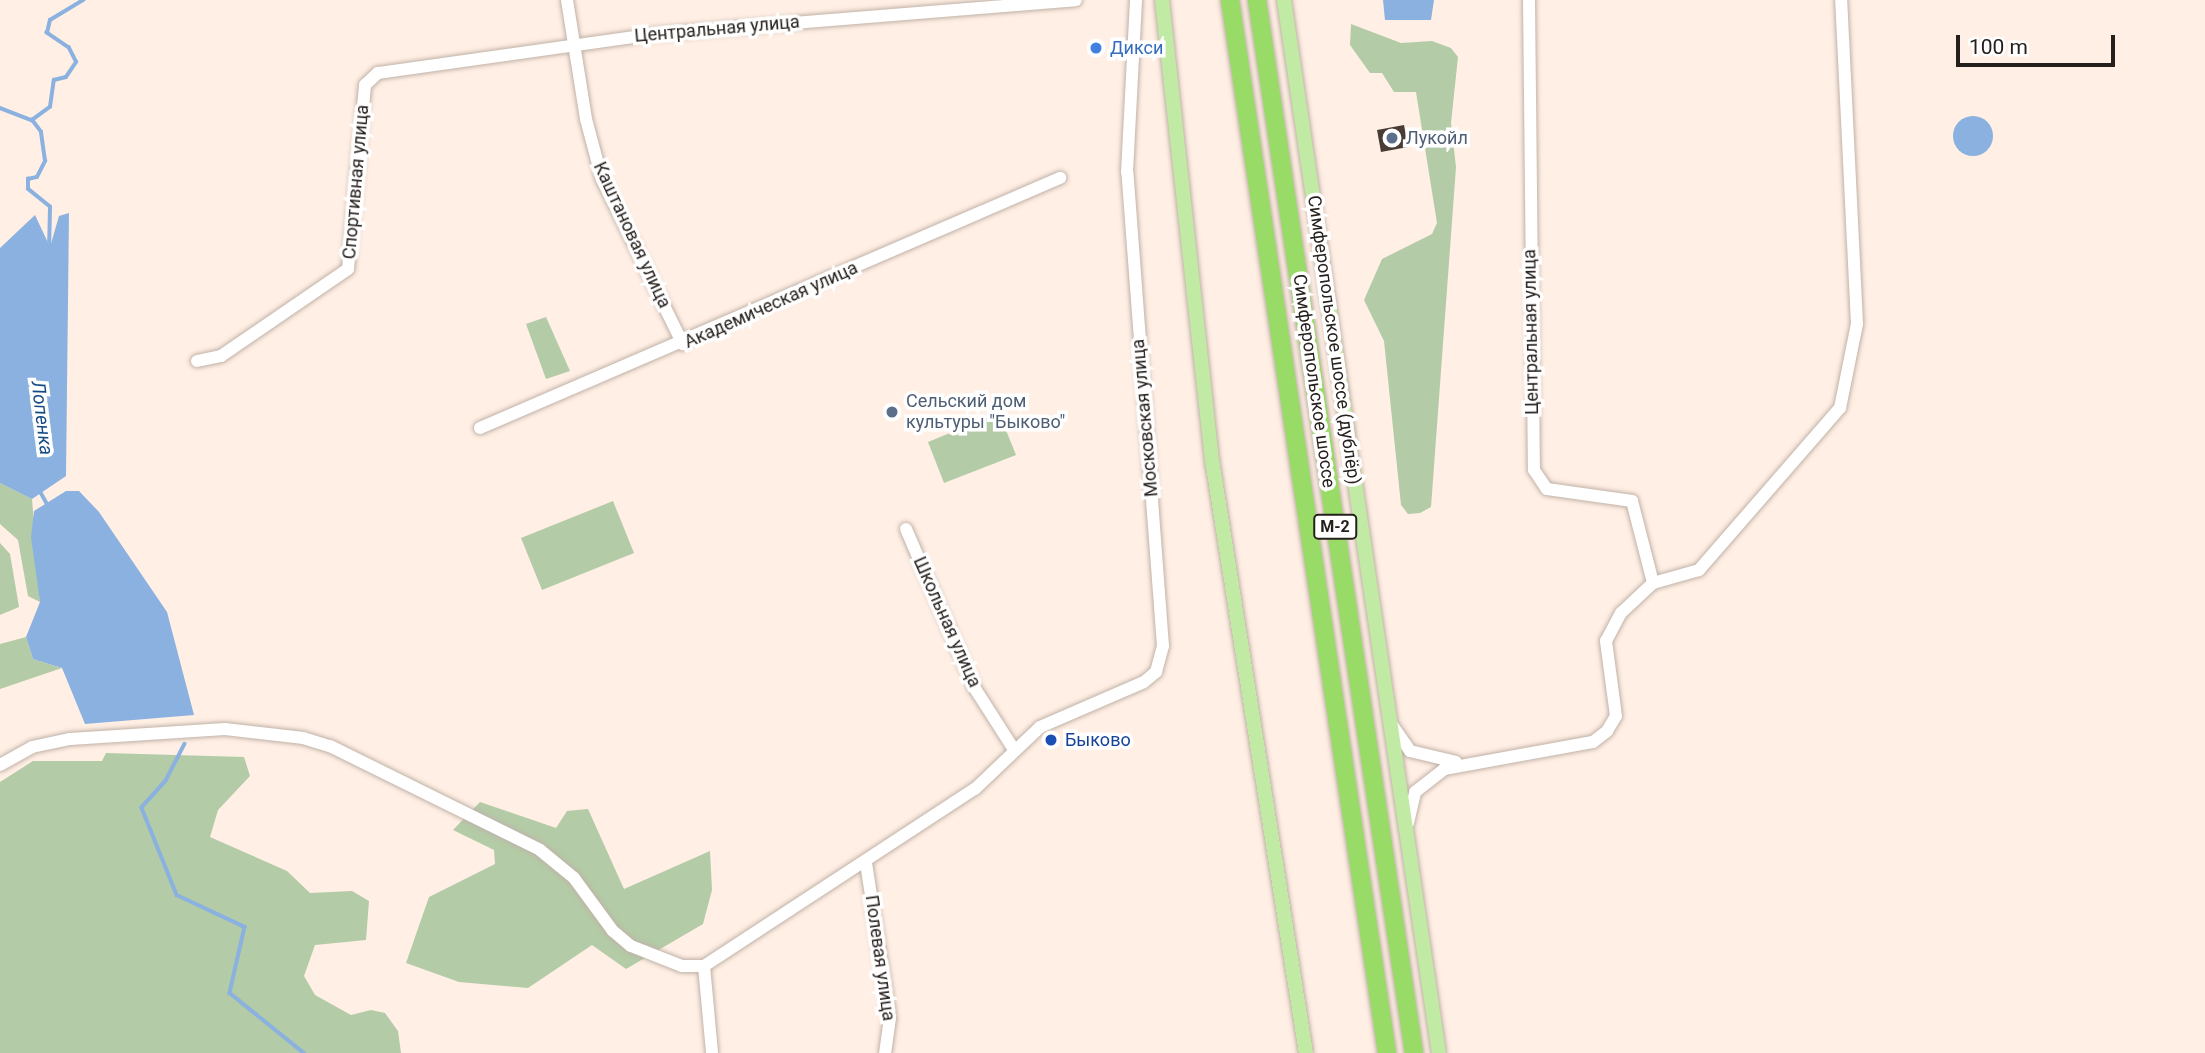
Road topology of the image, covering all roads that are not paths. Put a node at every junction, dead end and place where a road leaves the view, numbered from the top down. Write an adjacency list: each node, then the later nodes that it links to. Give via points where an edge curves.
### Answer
1 (567, 0): 10 (street, Каштановая улица)
2 (1076, 0): 10 (street, Центральная улица)
3 (1136, 0): 19 (street, Московская улица, via 1127,172 1161,592 1161,660 1144,682 1040,727)
4 (1162, 0): 27 (main road, via 1213,466)
5 (1230, 0): 28 (highway, Симферопольское шоссе / М-2)
6 (1257, 0): 29 (highway, Симферопольское шоссе / М-2)
7 (1284, 0): 18 (main road, Симферопольское шоссе (дублёр))
8 (1529, 0): 17 (street, Центральная улица, via 1534,470 1547,489 1632,501)
9 (1841, 0): 17 (street, via 1857,324 1840,408 1699,570)
10 (577, 43): 11 (street, Центральная улица, via 378,73); 13 (street, Каштановая улица, via 586,119 603,178)
11 (365, 85): 14 (street, Спортивная улица, via 348,269 221,356)
12 (1060, 178): 13 (street, Академическая улица)
13 (683, 344): 15 (street, Академическая улица)
14 (197, 361)
15 (480, 428)
16 (906, 529): 19 (street, Школьная улица, via 974,687)
17 (1653, 583): 20 (street, via 1621,613 1606,641 1616,716 1607,731 1594,742)
18 (1386, 712): 20 (street, via 1410,751 1425,759); 22 (main road, Симферопольское шоссе (дублёр))
19 (1013, 748): 23 (street, Московская улица, via 975,789)
20 (1467, 762): 22 (street, via 1426,778 1415,792)
21 (0, 765): 24 (street, via 32,747 69,739 225,729 303,738 330,746 540,850 574,878 613,931 631,946 682,966)
22 (1407, 841): 30 (main road, Симферопольское шоссе (дублёр))
23 (866, 863): 24 (street, Московская улица); 26 (street, Полевая улица, via 890,1018)
24 (704, 966): 25 (street)
25 (712, 1053)
26 (885, 1053)
27 (1306, 1053)
28 (1387, 1053)
29 (1414, 1053)
30 (1439, 1053)

